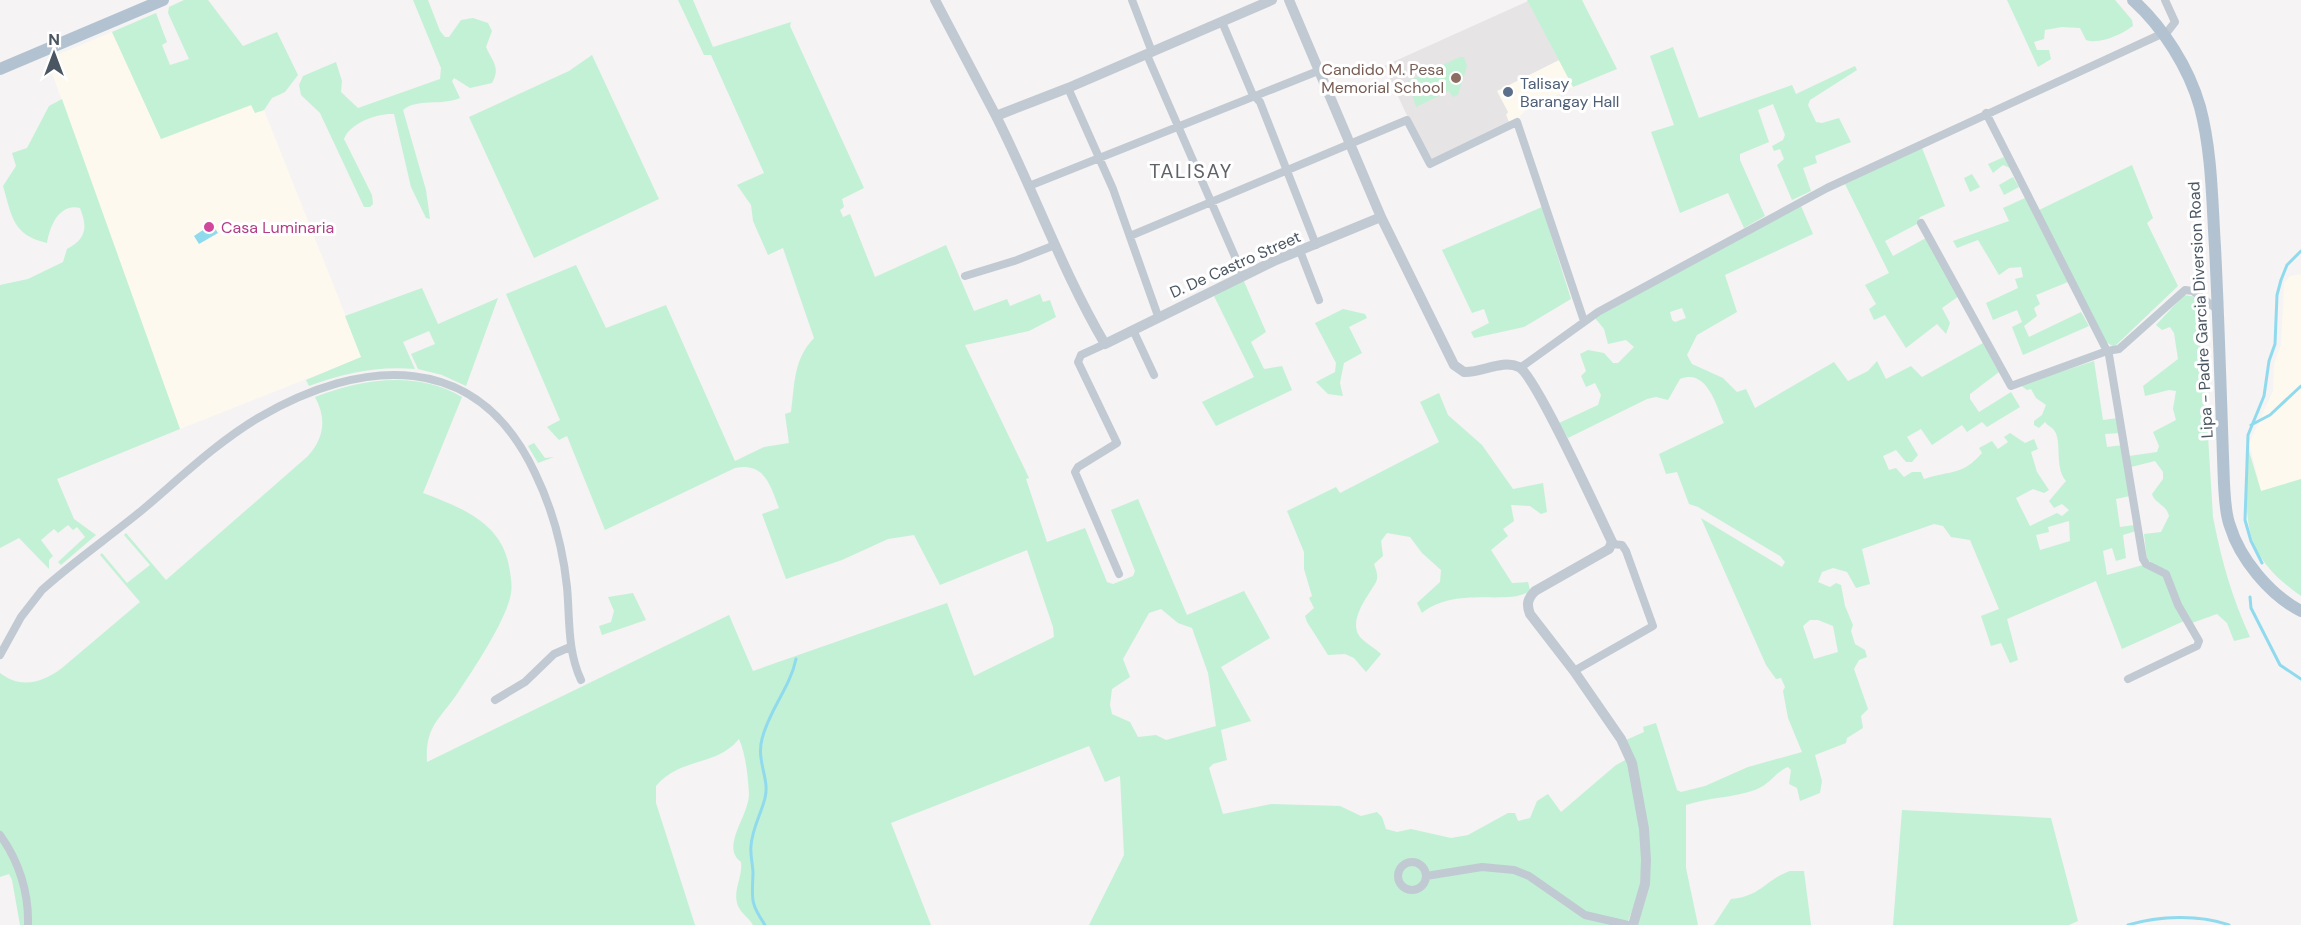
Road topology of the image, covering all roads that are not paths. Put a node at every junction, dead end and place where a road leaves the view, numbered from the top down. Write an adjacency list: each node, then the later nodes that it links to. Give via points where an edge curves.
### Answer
1 (163, 0): 11 (main road)
2 (935, 0): 16 (street)
3 (1132, 0): 10 (street)
4 (1272, 0): 8 (street)
5 (1289, 0): 12 (street)
6 (2133, 0): 9 (main road, Lipa - Padre Garcia Diversion Road)
7 (2166, 0): 9 (street, via 2175,24)
8 (1222, 22): 10 (street); 14 (street)
9 (2162, 33): 15 (street); 32 (main road, Lipa - Padre Garcia Diversion Road, via 2192,85 2205,134)
10 (1149, 54): 13 (street); 17 (street)
11 (0, 69)
12 (1318, 71): 14 (street); 18 (street)
13 (1068, 88): 16 (street); 19 (street)
14 (1256, 97): 17 (street); 20 (street)
15 (1986, 113): 34 (street, via 1827,188); 37 (street)
16 (996, 116): 21 (street)
17 (1179, 127): 19 (street); 22 (street)
18 (1351, 145): 20 (street); 23 (street); 34 (street, via 1407,120 1432,165 1517,122)
19 (1099, 158): 21 (street); 25 (street)
20 (1286, 172): 22 (street); 27 (street)
21 (1029, 186): 26 (street)
22 (1211, 203): 25 (street); 29 (street)
23 (1381, 218): 27 (street, D. De Castro Street); 38 (street, via 1456,367 1468,372 1504,365)
24 (1921, 224): 37 (street, via 2011,386)
25 (1130, 236): 33 (street)
26 (1054, 244): 30 (street); 36 (street)
27 (1316, 245): 28 (street, D. De Castro Street)
28 (1300, 251): 29 (street, D. De Castro Street); 31 (street)
29 (1243, 275): 33 (street, D. De Castro Street)
30 (964, 276)
31 (1319, 300)
32 (2218, 310): 37 (street, via 2193,291 2185,290 2119,349); 42 (main road, Lipa - Padre Garcia Diversion Road, via 2229,525 2238,545 2268,586)
33 (1158, 316): 35 (street, D. De Castro Street)
34 (1584, 321): 38 (street)
35 (1133, 330): 36 (street, D. De Castro Street); 39 (street)
36 (1105, 344): 41 (street, via 1081,355 1078,362 1117,443 1075,472)
37 (2107, 351): 46 (street, via 2143,559 2166,574 2178,605 2199,640 2196,646)
38 (1520, 368): 40 (street, via 1570,455)
39 (1154, 375)
40 (1612, 544): 45 (street, via 1594,559 1535,591 1528,602 1530,614); 45 (street, via 1622,545 1626,551 1653,626)
41 (1119, 574)
42 (2301, 611)
43 (570, 647): 44 (street, via 563,561 546,500 524,453 490,412 458,388 423,377 384,374 331,384 234,434 42,591 21,617); 47 (street); 48 (street, via 554,654 525,682)
44 (0, 655)
45 (1574, 670): 53 (street, via 1621,739 1635,776 1646,867)
46 (2128, 679)
47 (581, 680)
48 (495, 700)
49 (0, 835): 51 (street, via 25,888)
50 (1426, 876): 52 (street, via 1482,867 1514,870 1585,915)
51 (28, 925)
52 (1628, 925)
53 (1633, 925)

